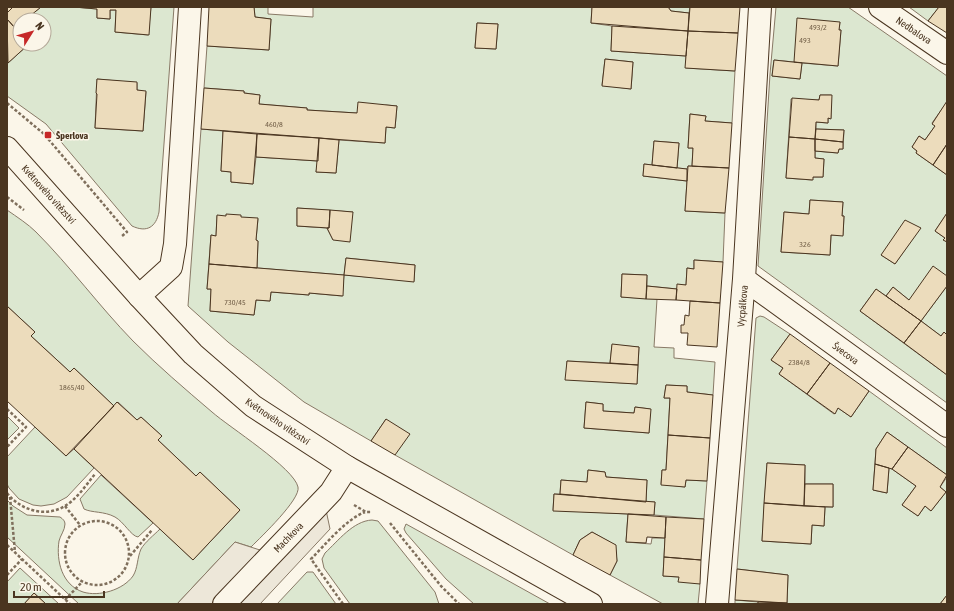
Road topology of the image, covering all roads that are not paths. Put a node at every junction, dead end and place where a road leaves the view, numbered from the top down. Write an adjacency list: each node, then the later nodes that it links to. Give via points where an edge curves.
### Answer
1 (190, 7): 7 (street, via 175,244 171,267)
2 (760, 7): 6 (street, Vycpálkova)
3 (880, 7): 4 (street, Nedbalova)
4 (947, 53)
5 (7, 148): 7 (street, Květnového vítězství)
6 (744, 279): 8 (street, Švecova); 12 (street, Vycpálkova)
7 (139, 296): 9 (street, Květnového vítězství, via 193,354 253,406)
8 (947, 426)
9 (347, 468): 10 (street, Machkova, via 331,492); 11 (street, Květnového vítězství)
10 (224, 604)
11 (591, 604)
12 (717, 604)

